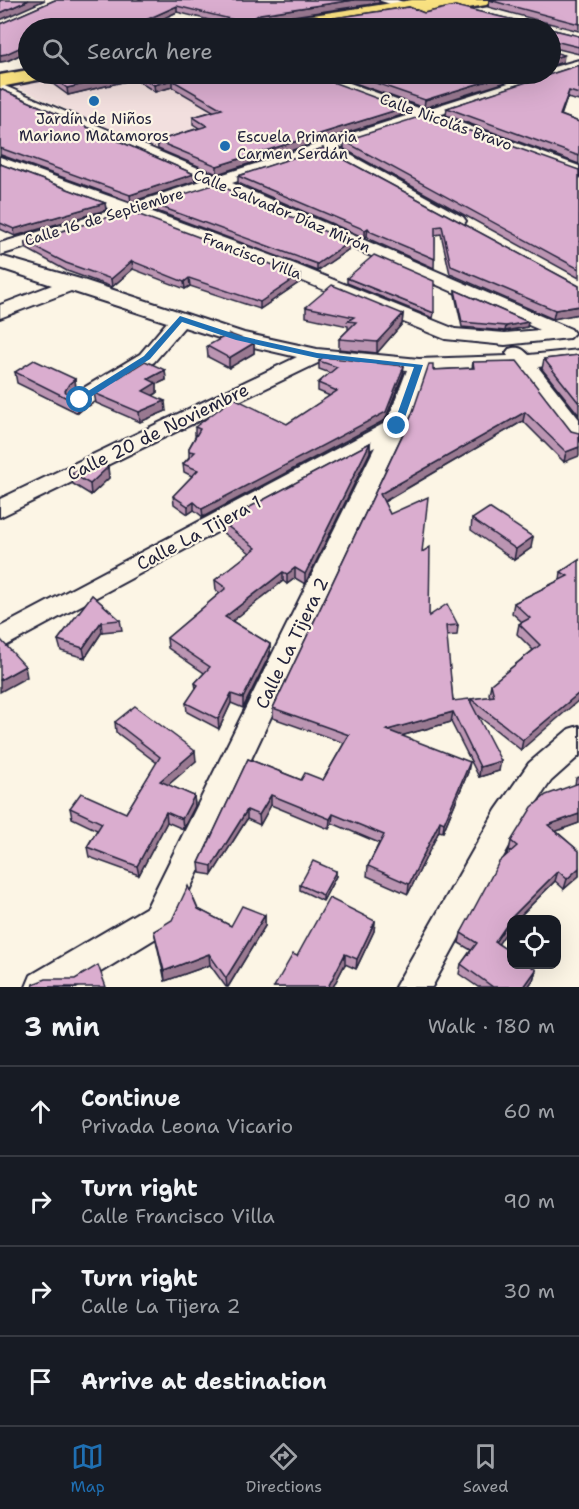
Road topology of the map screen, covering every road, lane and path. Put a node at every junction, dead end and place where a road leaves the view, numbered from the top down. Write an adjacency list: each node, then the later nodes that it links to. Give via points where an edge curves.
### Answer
1 (392, 3): 2 (main road); 4 (main road)
2 (436, 3): 3 (main road); 5 (main road); 6 (street)
3 (484, 7)
4 (313, 18)
5 (360, 18)
6 (459, 18)
7 (561, 55): 8 (street)
8 (579, 62): 10 (street, Calle 16 de Septiembre)
9 (18, 68): 11 (main road)
10 (561, 69)
11 (0, 71)
12 (18, 78): 13 (main road)
13 (0, 81)
14 (341, 84): 17 (street, Calle Nicolás Bravo)
15 (517, 84): 17 (street, Calle 16 de Septiembre)
16 (0, 88): 21 (street, Calle Salvador Díaz Mirón)
17 (426, 114): 18 (street, Calle 16 de Septiembre); 20 (street, Calle Nicolás Bravo)
18 (323, 146): 21 (street, Calle 16 de Septiembre); 23 (street)
19 (0, 162): 22 (street, Francisco Villa)
20 (579, 172)
21 (214, 182): 22 (street, Calle 16 de Septiembre); 29 (street, Calle Salvador Díaz Mirón)
22 (130, 210): 24 (street, Calle 16 de Septiembre); 30 (street, Francisco Villa, via 452,335)
23 (477, 232)
24 (0, 249)
25 (0, 262): 26 (street)
26 (74, 284): 27 (street); 28 (street)
27 (0, 312)
28 (180, 319): 31 (street, via 239,338); 35 (street, via 147,358)
29 (572, 332): 30 (street, Francisco Villa)
30 (506, 339): 33 (street)
31 (317, 355): 34 (street); 38 (street, Calle 20 de Noviembre)
32 (579, 356): 33 (street)
33 (524, 362): 34 (street); 37 (street)
34 (419, 365): 36 (street, Calle La Tijera 2)
35 (80, 400)
36 (397, 426): 39 (street, Calle La Tijera 1); 41 (street, Calle La Tijera 2, via 159,918)
37 (579, 434)
38 (0, 509)
39 (0, 639)
40 (579, 738): 42 (street, via 540,772 507,820)
41 (44, 987)
42 (413, 987)

